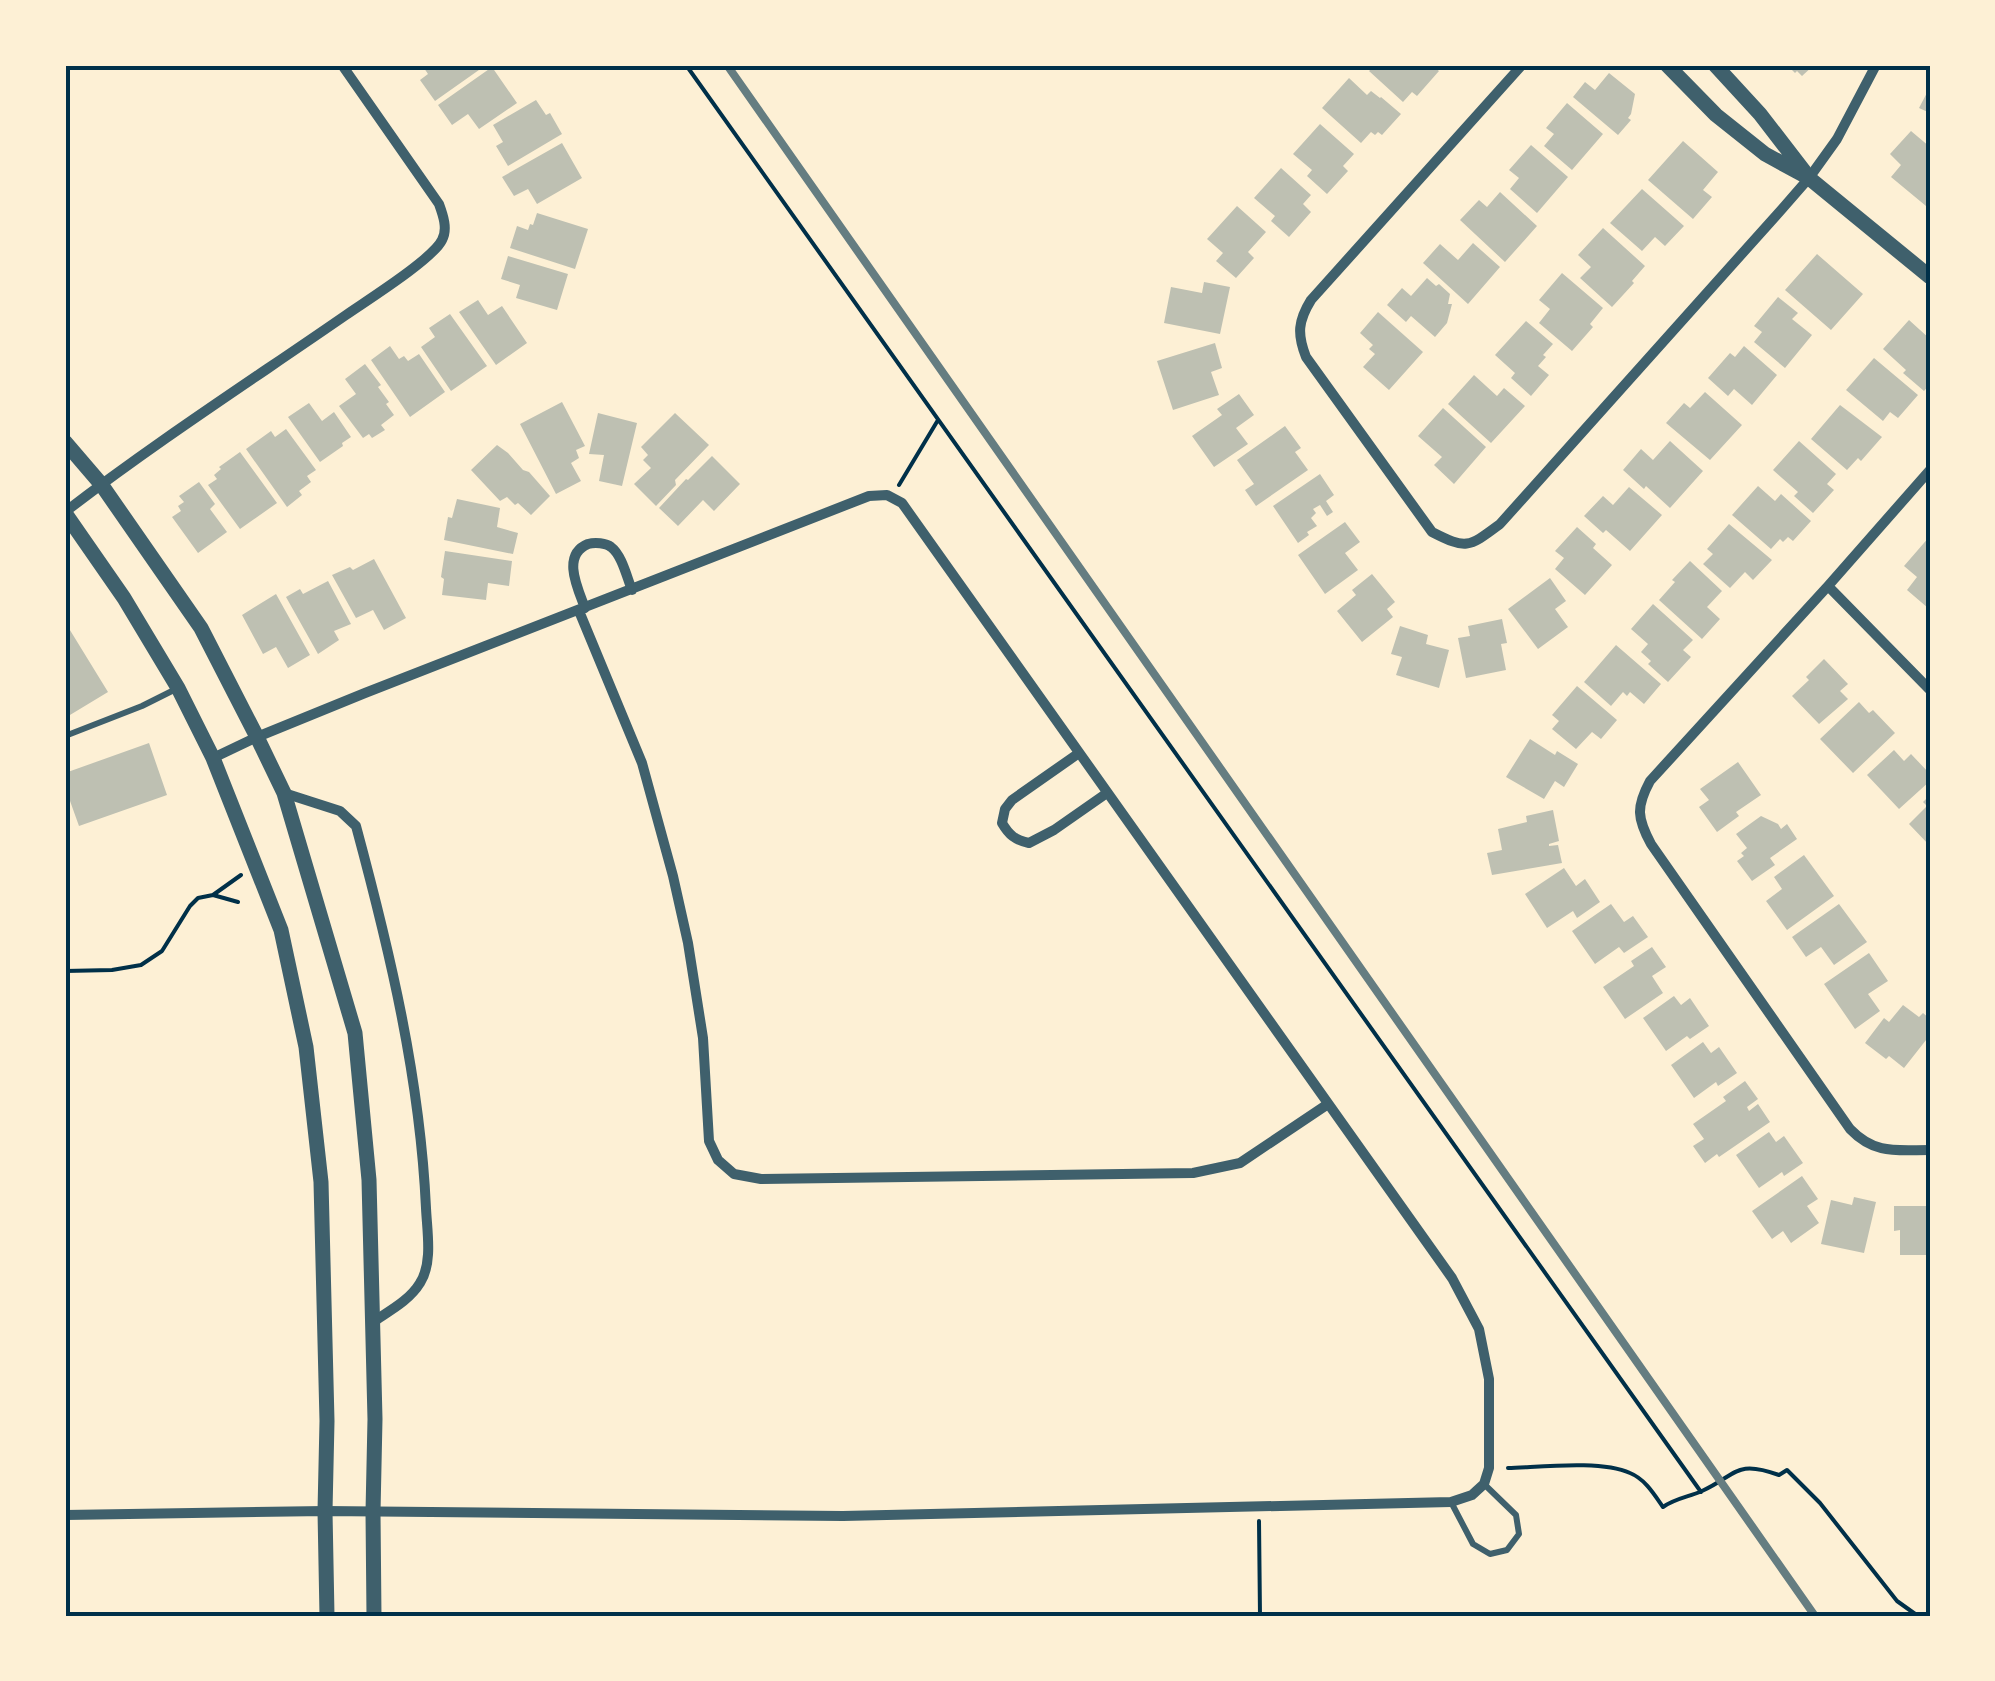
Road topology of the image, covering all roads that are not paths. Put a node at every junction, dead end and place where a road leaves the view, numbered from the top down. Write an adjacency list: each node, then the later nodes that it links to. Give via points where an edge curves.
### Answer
1 (342, 65): 10 (street, via 440,204 444,238 380,292)
2 (1522, 65): 6 (street, via 1311,300 1298,337 1432,532 1457,545 1477,541 1500,524)
3 (1666, 65): 6 (street, via 1765,154)
4 (1716, 65): 6 (street)
5 (1876, 65): 6 (street)
6 (1809, 178): 7 (street)
7 (1930, 277)
8 (65, 442): 10 (street)
9 (1928, 475): 12 (street)
10 (100, 484): 11 (street); 18 (street, via 201,628)
11 (65, 512): 15 (street)
12 (1828, 586): 16 (street); 24 (street, via 1650,781 1639,814 1651,844 1850,1129 1872,1146)
13 (632, 590): 14 (street); 14 (street, via 611,546 588,544 574,562); 19 (street, via 869,496 887,495 902,503)
14 (582, 609): 18 (street); 23 (street, via 642,763 673,876 703,1038 710,1140 734,1174 760,1179 1193,1173 1240,1163)
15 (178, 688): 17 (lane); 20 (street)
16 (1930, 690)
17 (65, 736)
18 (257, 737): 20 (street); 22 (street)
19 (1080, 753): 21 (street); 21 (street, via 1012,800 1002,823 1008,833 1029,843)
20 (213, 758): 28 (street, via 281,930 306,1047 319,1163)
21 (1107, 793): 23 (street)
22 (284, 794): 25 (street, via 355,1033); 25 (street, via 340,811 356,826 397,986 417,1101 428,1254 422,1282)
23 (1328, 1104): 26 (street, via 1452,1278 1478,1329 1489,1378)
24 (1930, 1150)
25 (373, 1322): 29 (street)
26 (1484, 1484): 27 (street); 27 (lane, via 1516,1516 1519,1534 1507,1550 1490,1554 1473,1544)
27 (1451, 1502): 29 (street, via 843,1516)
28 (325, 1512): 29 (street); 30 (street); 31 (street)
29 (373, 1512): 32 (street)
30 (65, 1516)
31 (327, 1616)
32 (374, 1616)

